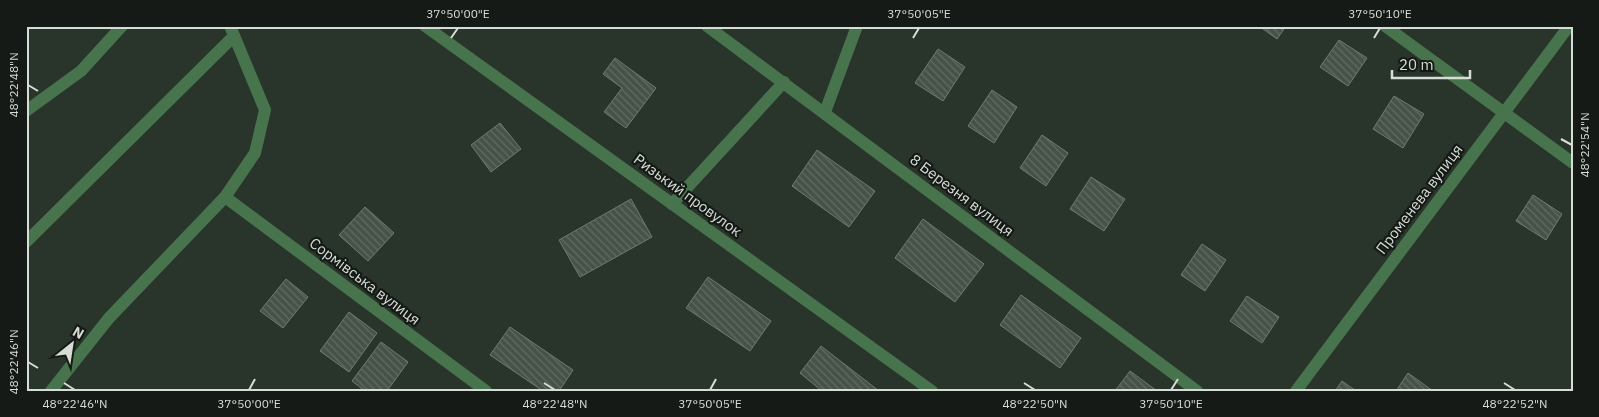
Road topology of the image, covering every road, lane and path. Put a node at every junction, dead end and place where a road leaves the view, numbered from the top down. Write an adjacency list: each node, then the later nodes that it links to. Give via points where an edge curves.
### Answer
1 (122, 26): 9 (street, via 81,71)
2 (425, 26): 14 (street, Ризький провулок)
3 (707, 26): 8 (street, 8 Березня вулиця)
4 (857, 26): 10 (street)
5 (1385, 26): 11 (street)
6 (1569, 26): 11 (street, Променева вулиця)
7 (232, 31): 13 (street, via 266,110 255,153); 15 (street)
8 (784, 82): 10 (street, 8 Березня вулиця); 14 (street)
9 (26, 111)
10 (825, 112): 19 (street, 8 Березня вулиця)
11 (1504, 113): 12 (street); 20 (street, Променева вулиця)
12 (1573, 163)
13 (226, 197): 16 (street, via 110,318); 17 (street, Сормівська вулиця)
14 (672, 204): 18 (street, Ризький провулок)
15 (26, 242)
16 (51, 391)
17 (486, 391)
18 (932, 391)
19 (1197, 391)
20 (1296, 391)

